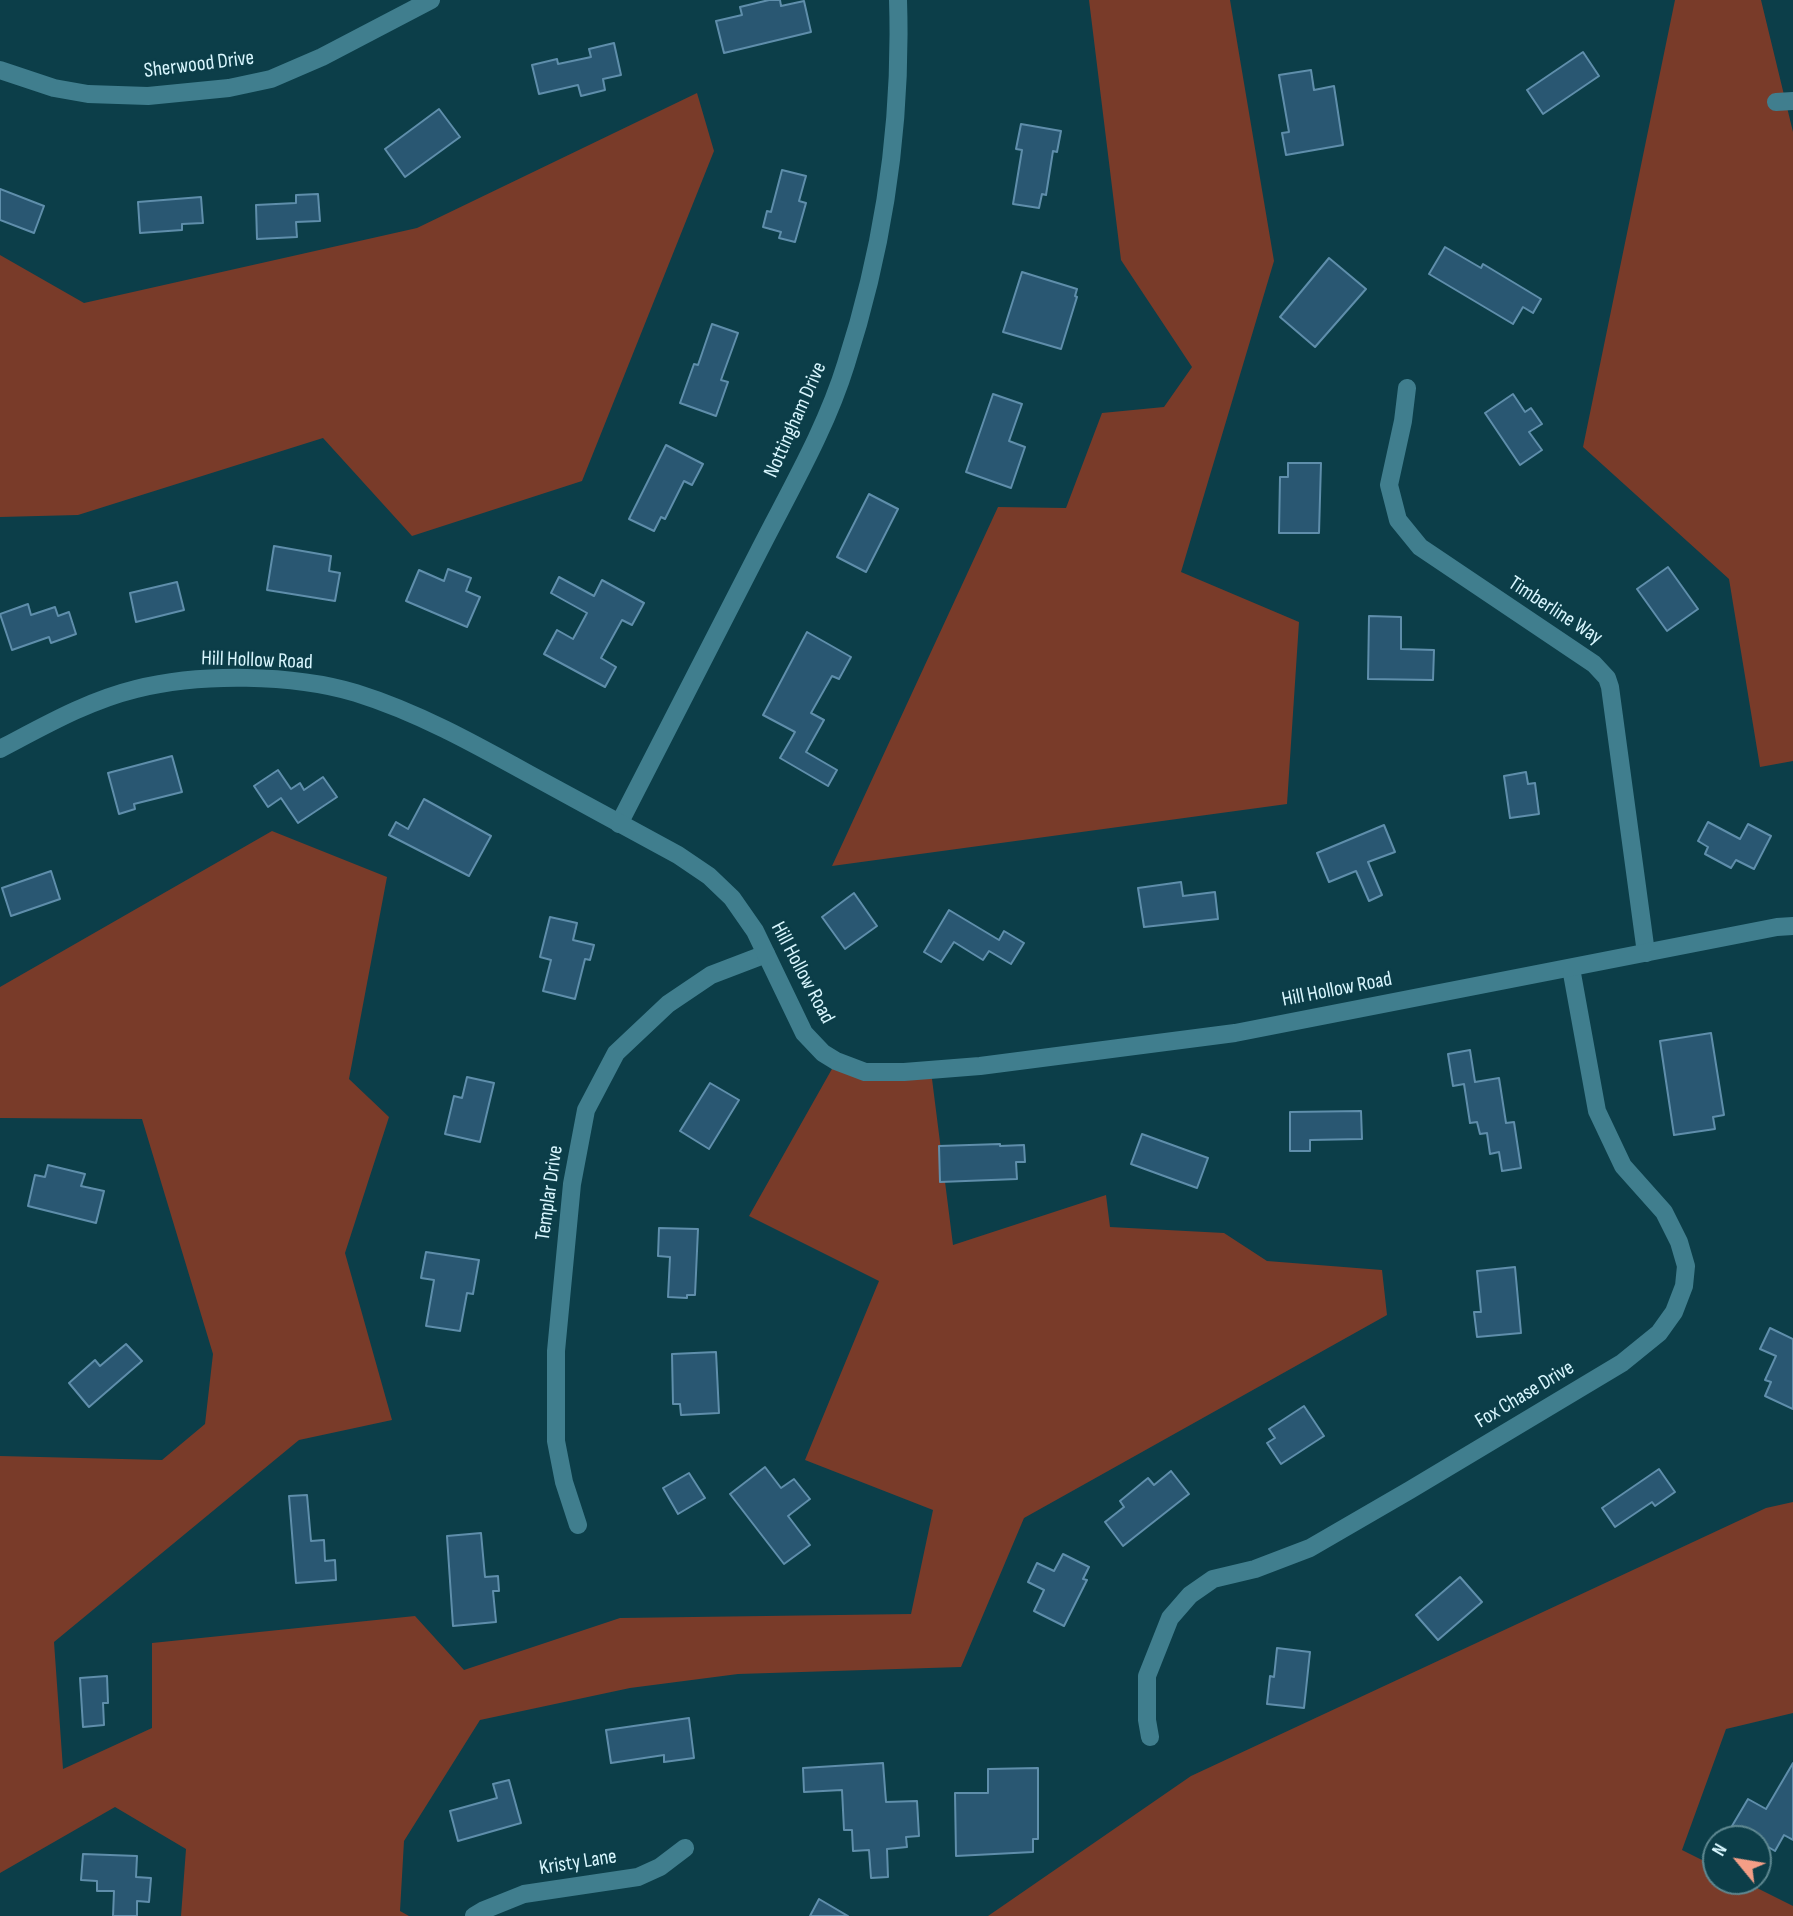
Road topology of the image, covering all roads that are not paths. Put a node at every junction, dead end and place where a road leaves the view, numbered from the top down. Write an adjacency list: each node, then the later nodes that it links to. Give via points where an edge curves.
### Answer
1 (431, 0): 3 (street, Sherwood Drive, via 322,57 271,79 229,88 148,96 88,94)
2 (898, 0): 6 (street, Nottingham Drive, via 900,54 888,192 846,366 811,450)
3 (0, 70)
4 (1407, 388): 8 (street, Timberline Way, via 1390,485 1398,520 1420,547 1594,664 1607,678)
5 (0, 749): 6 (street, Hill Hollow Road, via 75,710 135,690 184,681 248,678 306,682 355,693 424,719)
6 (619, 824): 9 (street, Hill Hollow Road, via 709,876 732,898)
7 (1793, 926): 8 (street, Hill Hollow Road)
8 (1646, 953): 10 (street, Hill Hollow Road)
9 (766, 954): 10 (street, Hill Hollow Road, via 804,1033 836,1062 865,1072 980,1066 1235,1033); 11 (street, Templar Drive, via 711,975 668,1004 616,1053 586,1110 572,1184 556,1351 556,1441)
10 (1571, 968): 12 (street, Fox Chase Drive, via 1597,1111 1623,1166 1664,1212 1679,1241 1686,1266 1674,1312 1659,1333 1622,1363 1410,1490 1310,1548 1213,1579 1190,1595 1170,1618 1147,1676)
11 (578, 1525)
12 (1150, 1737)
13 (685, 1848): 14 (street, Kristy Lane, via 638,1877 524,1894)
14 (474, 1916)

